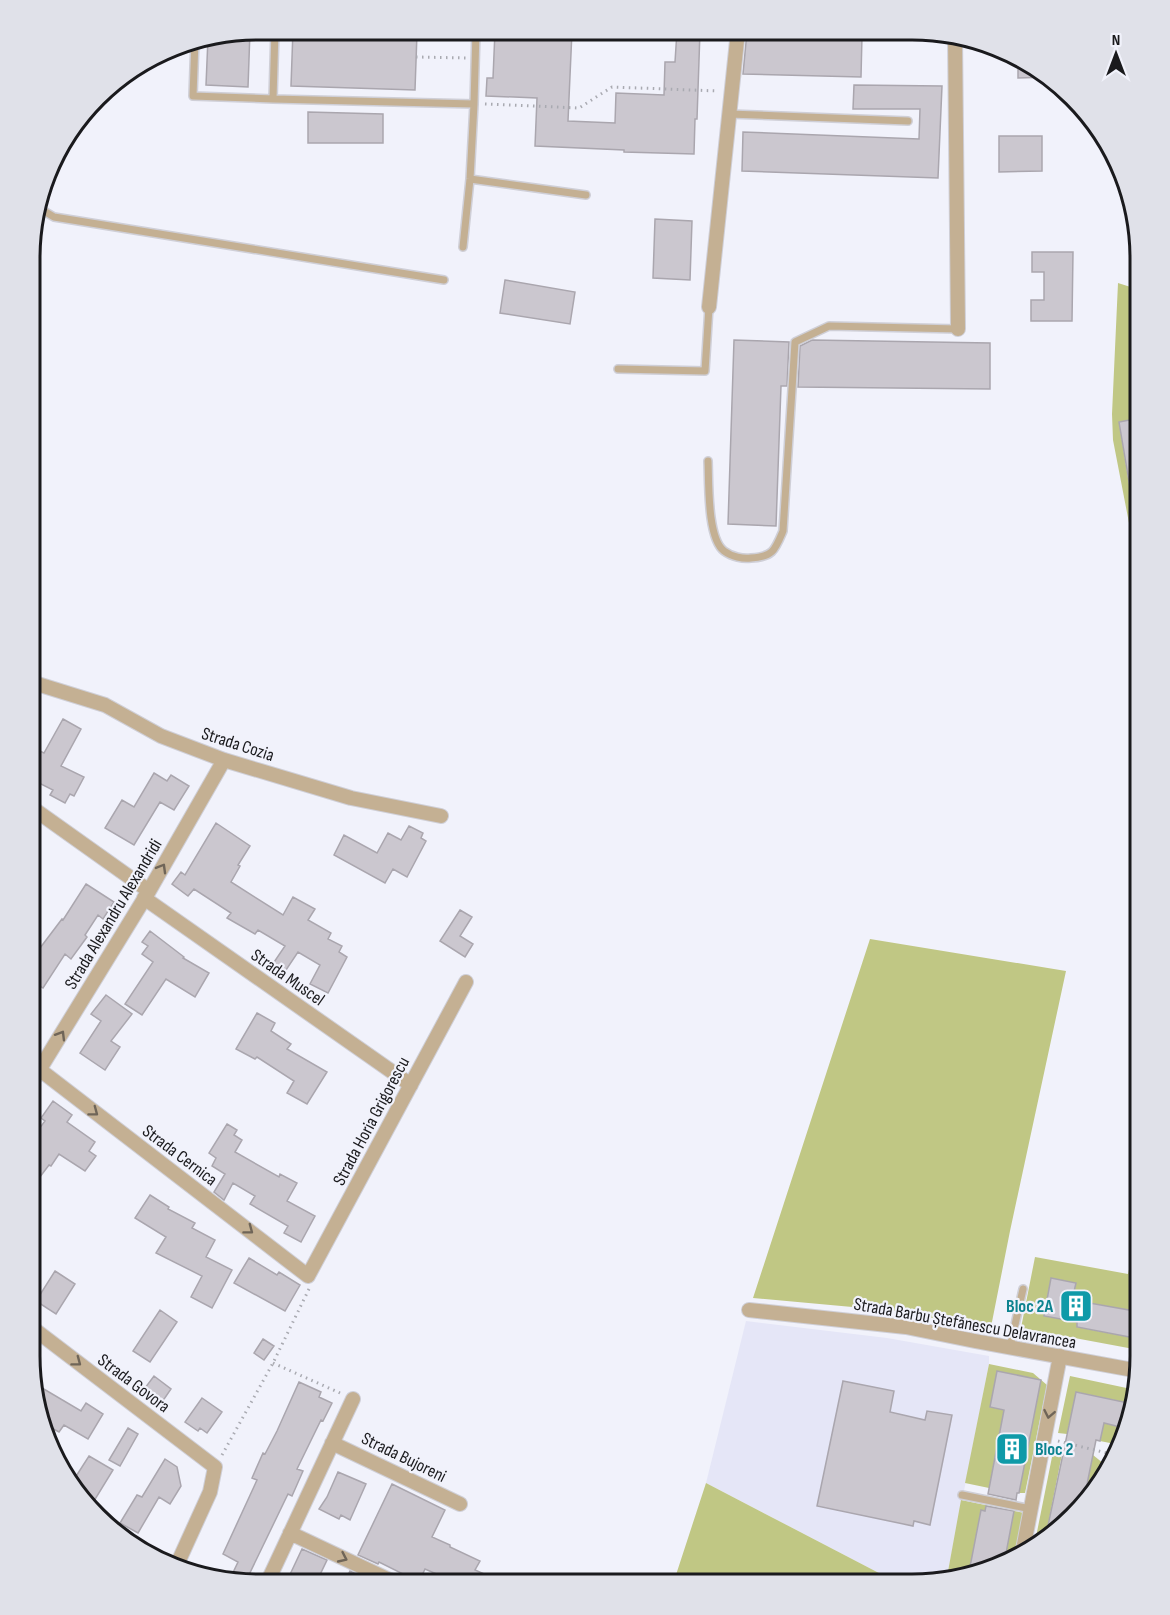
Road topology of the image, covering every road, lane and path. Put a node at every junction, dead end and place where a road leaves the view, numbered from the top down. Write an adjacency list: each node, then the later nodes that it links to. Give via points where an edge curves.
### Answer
1 (275, 40): 9 (lane)
2 (476, 40): 7 (lane)
3 (737, 40): 8 (street)
4 (955, 45): 19 (street)
5 (195, 50): 9 (lane, via 193,96)
6 (416, 57): 7 (path)
7 (475, 59): 10 (lane)
8 (731, 92): 10 (path, via 612,87 579,108); 11 (street)
9 (273, 99): 10 (lane)
10 (474, 104): 13 (lane)
11 (729, 114): 12 (lane); 18 (street)
12 (909, 121)
13 (470, 179): 14 (lane); 16 (lane)
14 (585, 195)
15 (46, 212): 17 (lane, via 54,217)
16 (463, 247)
17 (444, 280)
18 (709, 307): 20 (lane, via 705,371)
19 (958, 329): 21 (lane, via 829,326 795,342 783,531 775,550 764,558 742,559 723,551 711,522)
20 (618, 369)
21 (708, 461)
22 (40, 685): 23 (street, Strada Cozia, via 105,705 161,736)
23 (224, 760): 25 (street, Strada Cozia, via 351,798); 26 (street, Strada Alexandru Alexandridi, one-way to 23)
24 (40, 814): 26 (street, Strada Muscel)
25 (441, 816)
26 (147, 895): 28 (street, Strada Alexandru Alexandridi, one-way to 26); 30 (street, Strada Muscel)
27 (466, 982): 30 (street, Strada Horia Grigorescu)
28 (40, 1059)
29 (40, 1071): 31 (street, Strada Cernica, one-way to 31)
30 (411, 1084): 31 (street, Strada Horia Grigorescu)
31 (309, 1276): 37 (path, via 311,1285)
32 (1023, 1289): 35 (lane)
33 (749, 1310): 35 (street, Strada Barbu Ștefănescu Delavrancea, via 906,1327)
34 (40, 1334): 43 (street, Strada Govora, one-way to 43)
35 (1010, 1347): 36 (street, Strada Barbu Ștefănescu Delavrancea)
36 (1060, 1356): 38 (street, Strada Barbu Ștefănescu Delavrancea); 40 (street, one-way to 40)
37 (273, 1363): 39 (path); 43 (path)
38 (1129, 1369)
39 (353, 1399): 41 (street)
40 (1044, 1438): 42 (path); 46 (street)
41 (332, 1443): 45 (street, Strada Bujoreni); 47 (street)
42 (1107, 1453)
43 (215, 1467): 49 (street, via 210,1492)
44 (962, 1495): 46 (lane)
45 (460, 1504)
46 (1031, 1509): 48 (street)
47 (290, 1533): 50 (street); 51 (street, one-way to 51)
48 (1024, 1543)
49 (179, 1560)
50 (271, 1574)
51 (377, 1574)

